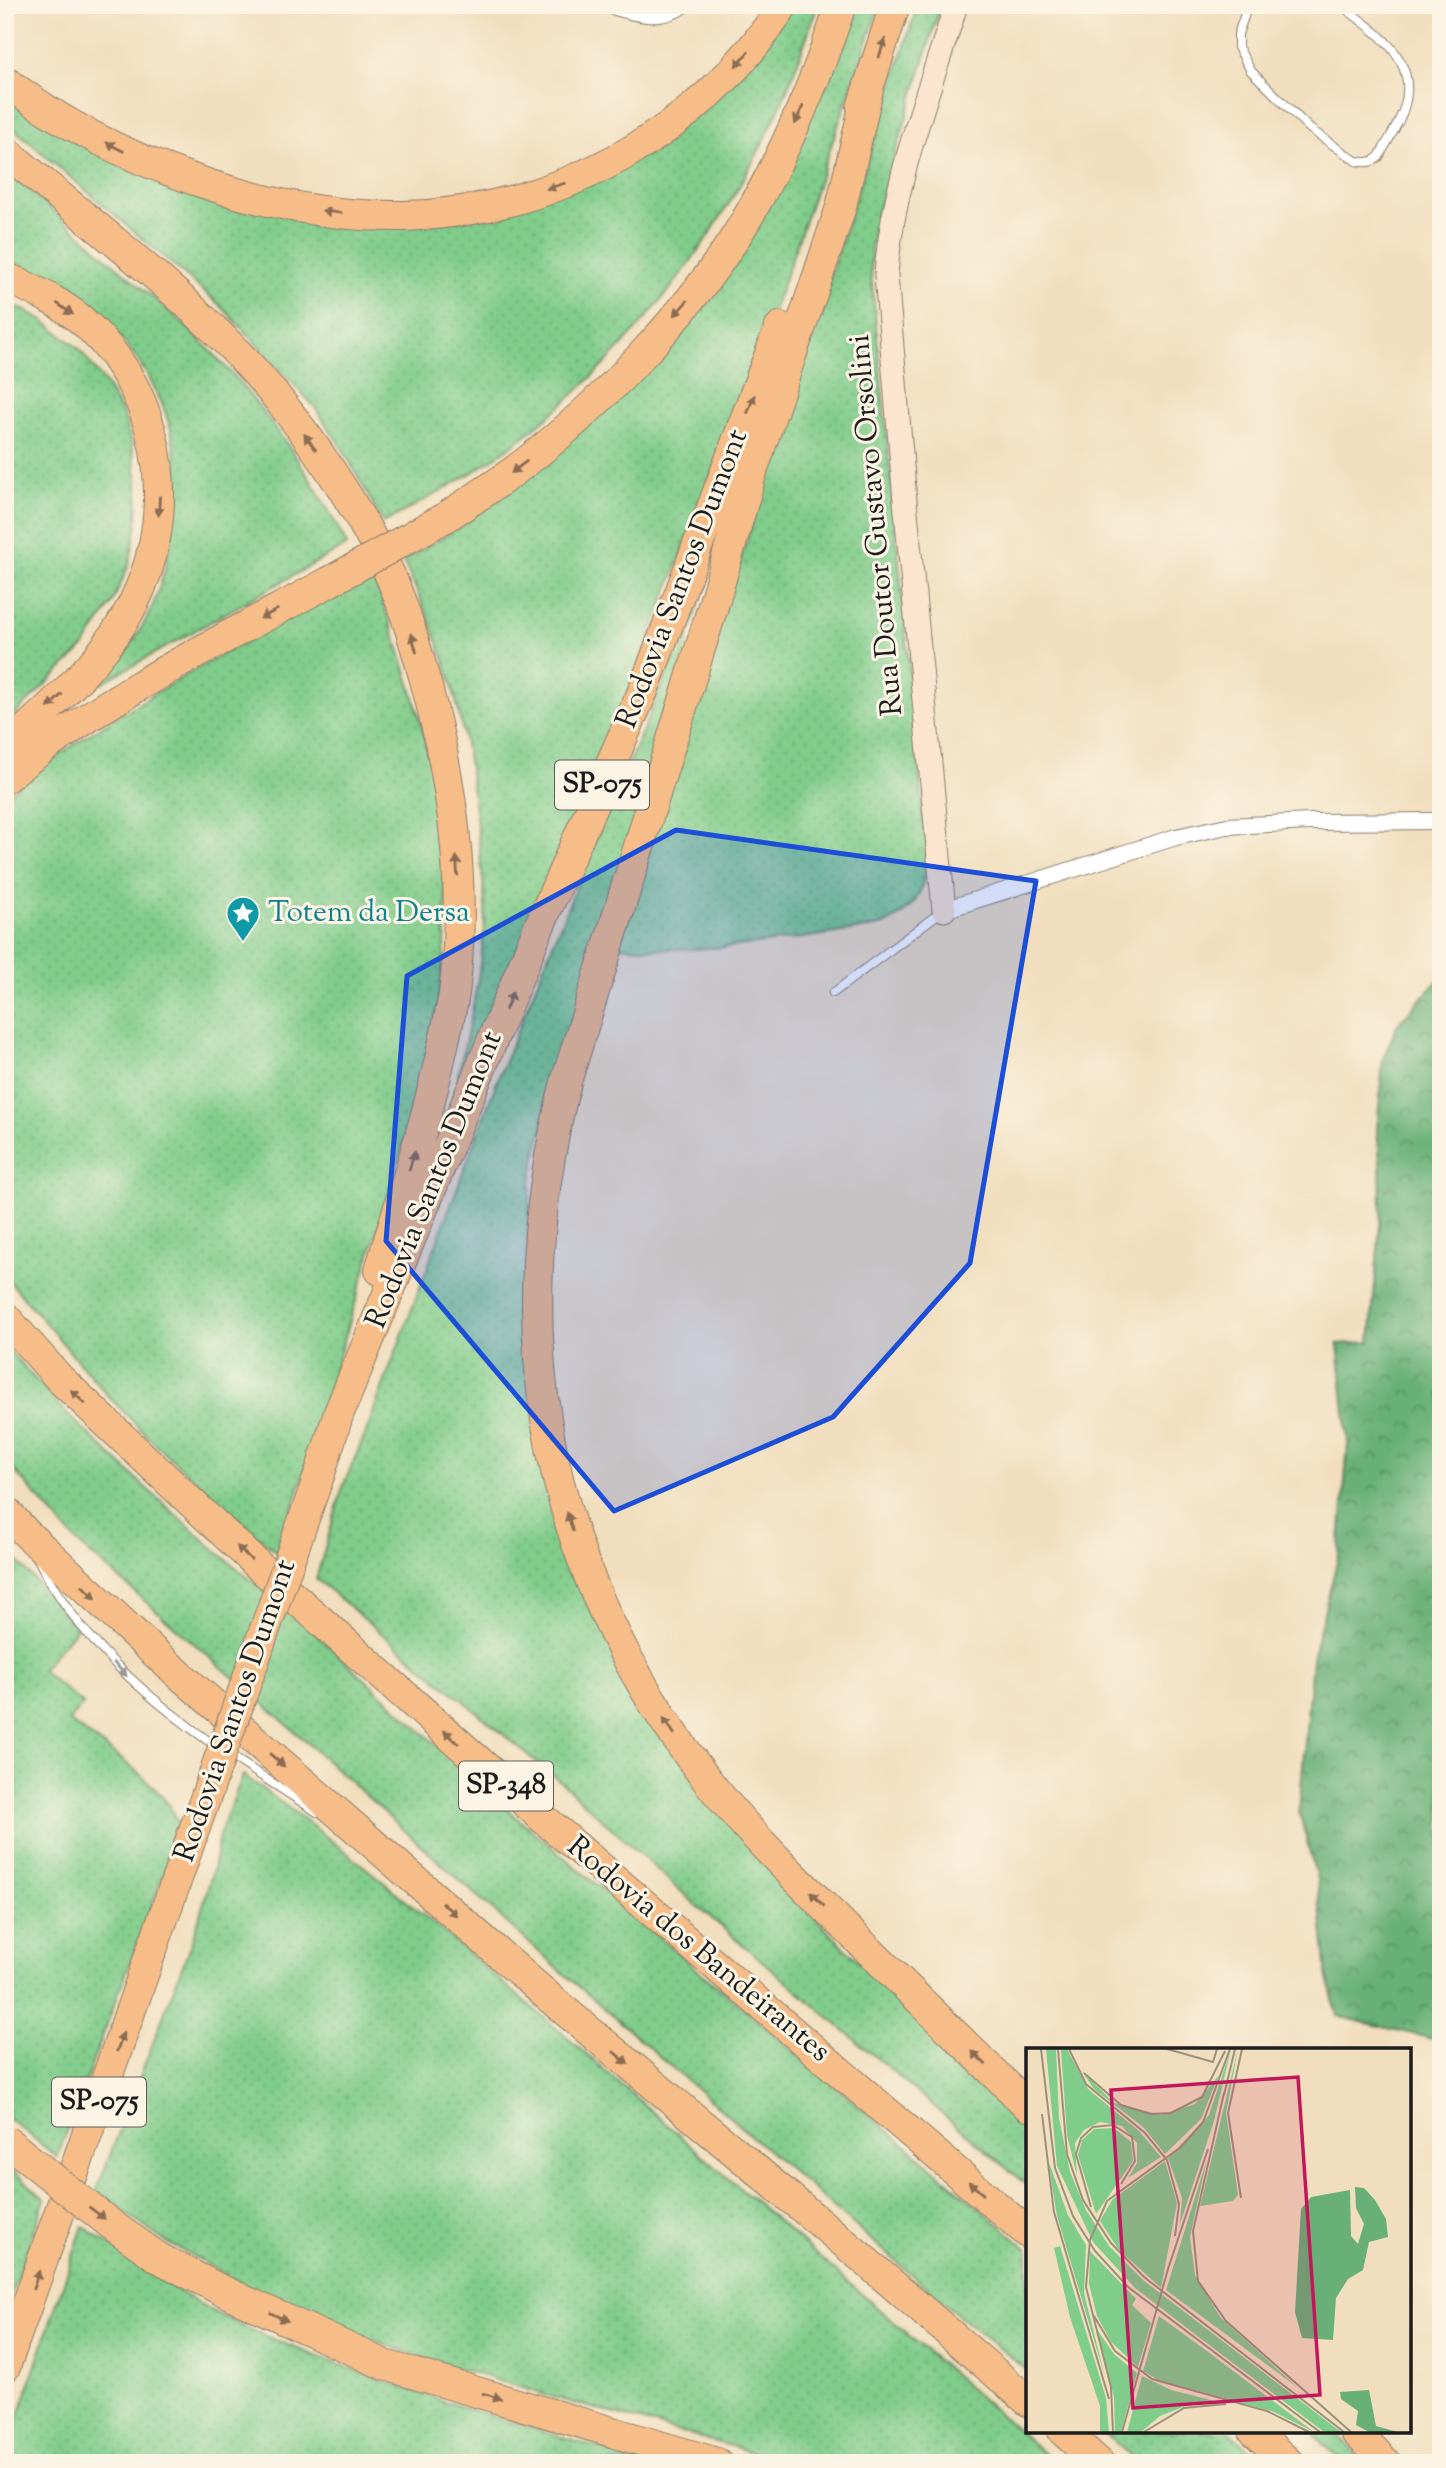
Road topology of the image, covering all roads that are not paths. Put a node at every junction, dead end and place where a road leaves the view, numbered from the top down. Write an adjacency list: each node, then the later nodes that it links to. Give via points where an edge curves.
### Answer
1 (609, 5): 8 (street, via 634,13)
2 (783, 5): 9 (highway, one-way to 9, via 740,62 664,131 613,162 562,184 452,212 355,215 245,194 122,151)
3 (841, 5): 14 (highway, one-way to 14, bridge, via 802,110 748,216 720,258 627,369 548,444 446,517 102,709)
4 (895, 5): 10 (highway, Rodovia Santos Dumont / SP-075, one-way to 4)
5 (956, 5): 16 (street, Rua Doutor Gustavo Orsolini, via 897,197 886,275)
6 (1248, 5): 7 (lane, via 1238,47 1251,71 1310,129 1356,161 1373,162 1404,110 1408,81 1392,47)
7 (1341, 5)
8 (678, 9)
9 (5, 81)
10 (868, 90): 19 (highway, Rodovia Santos Dumont / SP-075, one-way to 10, via 668,628); 25 (highway, one-way to 10, via 764,1846 668,1725 610,1625 588,1574 556,1472 539,1374 539,1226 553,1131 750,478 841,207)
11 (5, 151): 19 (highway, one-way to 11, via 434,1088 453,996 460,918 457,850 445,759 427,688 389,574 322,459 286,409 176,294)
12 (5, 278): 13 (highway, one-way to 13, via 41,293 87,325 113,354 131,380 147,421 160,500 149,566 125,619 91,667)
13 (5, 749)
14 (5, 778)
15 (1441, 821): 16 (street, via 1227,826 1176,836)
16 (944, 910): 17 (lane)
17 (833, 993)
18 (5, 1317): 27 (highway, Rodovia dos Bandeirantes / SP-348, one-way to 18, via 545,1820 269,1575 60,1379)
19 (338, 1415): 28 (highway, Rodovia Santos Dumont / SP-075, one-way to 19, bridge)
20 (5, 1510): 21 (highway)
21 (26, 1533): 22 (lane, one-way to 22, via 71,1612 130,1679 202,1737); 24 (highway, one-way to 24, via 165,1662)
22 (321, 1814)
23 (333, 1820): 24 (lane)
24 (366, 1837): 29 (highway, one-way to 29)
25 (1026, 2104)
26 (5, 2140): 33 (highway, one-way to 33, bridge, via 150,2252 385,2365)
27 (1026, 2231)
28 (5, 2367)
29 (1026, 2399)
30 (1065, 2433): 34 (highway)
31 (1256, 2433): 35 (highway)
32 (1358, 2433): 36 (highway)
33 (717, 2463)
34 (1099, 2463)
35 (1289, 2463)
36 (1386, 2463)

